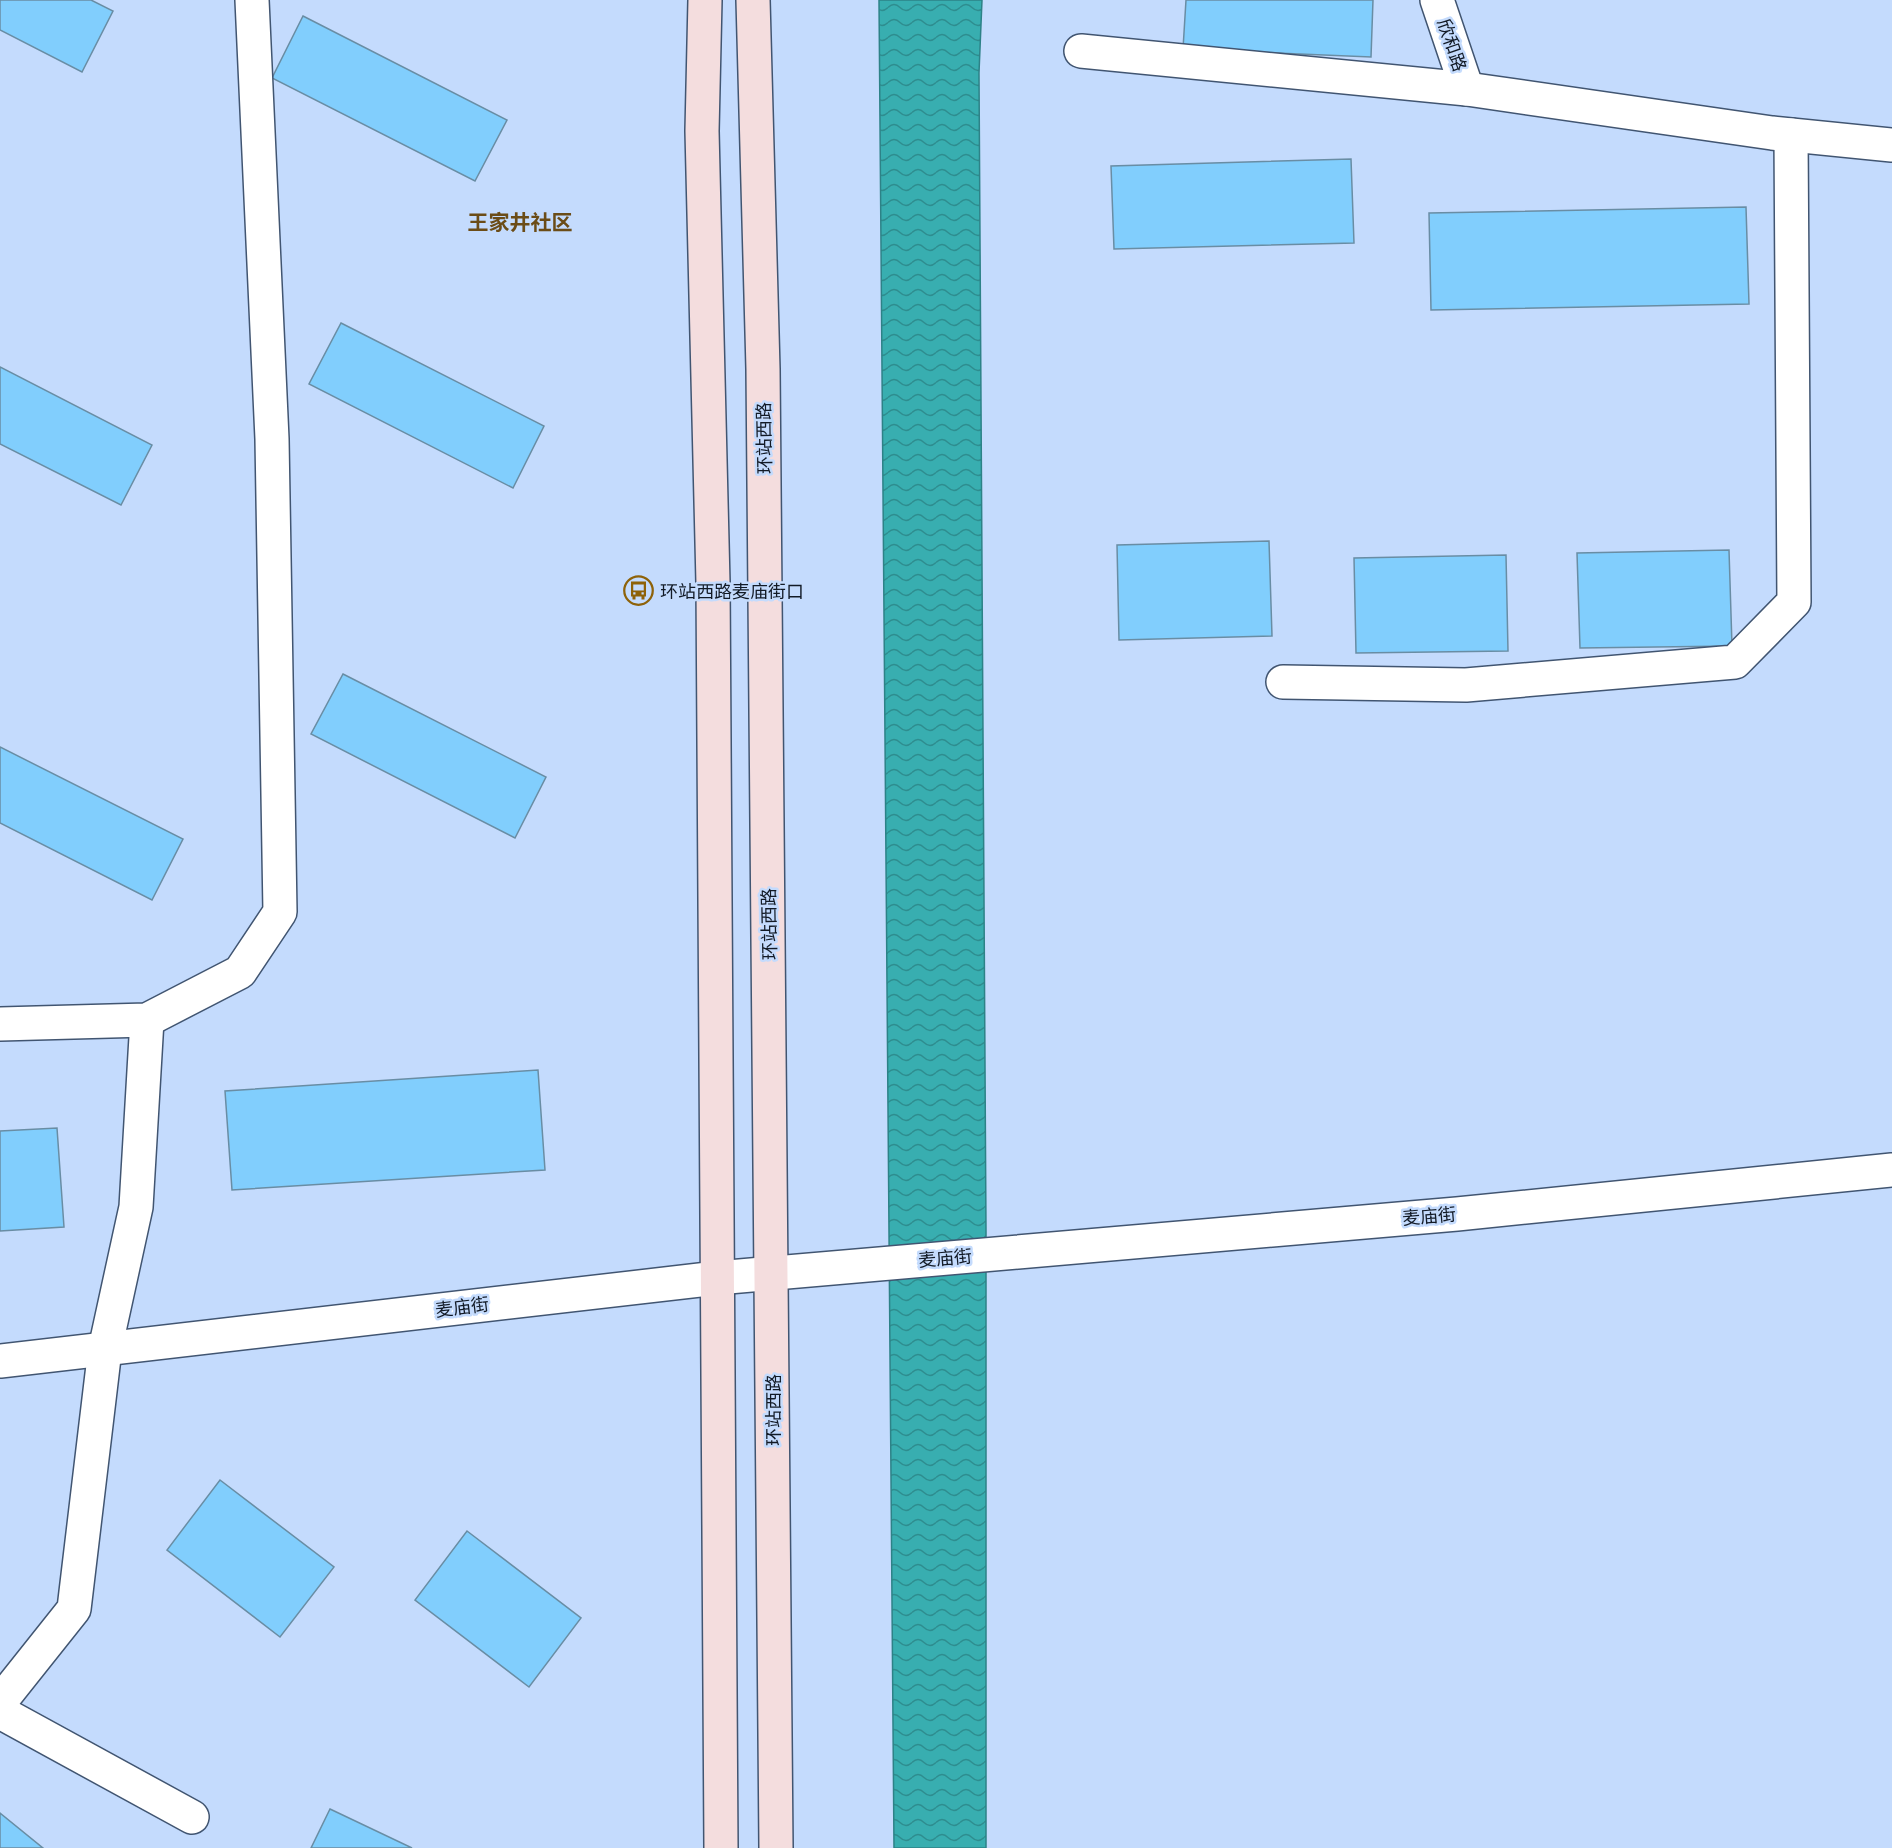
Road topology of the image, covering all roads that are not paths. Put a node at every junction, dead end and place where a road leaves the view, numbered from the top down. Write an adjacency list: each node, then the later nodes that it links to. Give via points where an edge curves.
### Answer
1 (252, 0): 10 (street, via 273,439 280,912 240,972)
2 (705, 0): 14 (main road, via 702,131 713,583)
3 (753, 0): 13 (main road, 环站西路, via 763,369)
4 (1437, 0): 6 (street, 欣和路)
5 (1081, 51): 6 (street)
6 (1467, 89): 7 (street)
7 (1791, 135): 8 (street); 9 (street, via 1794,602 1735,662 1466,685)
8 (1892, 145)
9 (1283, 682)
10 (147, 1020): 11 (street); 15 (street, via 136,1207)
11 (0, 1024)
12 (1892, 1170): 13 (street, 麦庙街, via 1457,1214)
13 (772, 1273): 14 (street, 麦庙街); 21 (main road, 环站西路)
14 (717, 1278): 15 (street, 麦庙街); 20 (main road)
15 (105, 1349): 16 (street, 麦庙街); 17 (street, via 75,1609)
16 (0, 1361)
17 (0, 1702)
18 (0, 1712): 19 (street)
19 (192, 1817)
20 (721, 1848)
21 (776, 1848)

